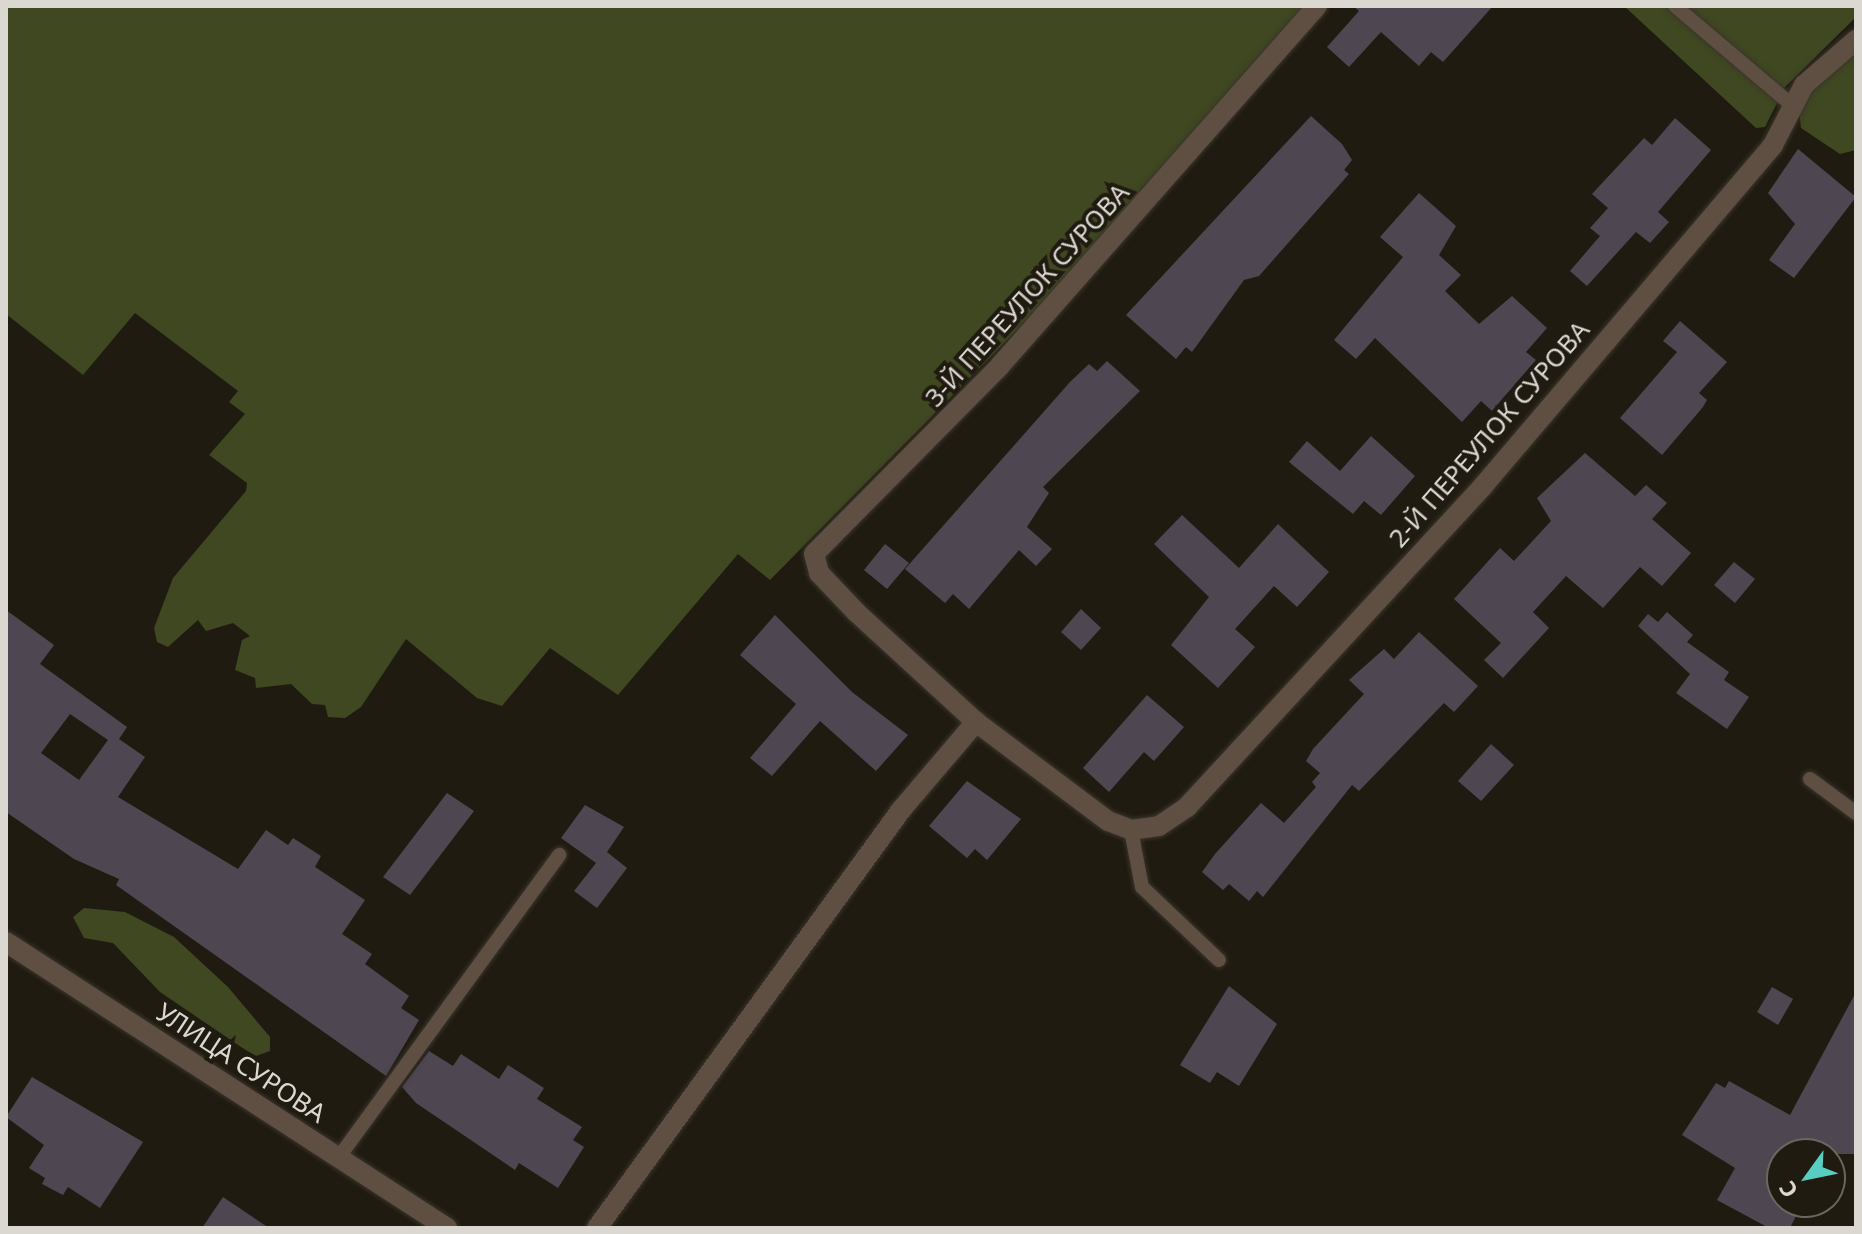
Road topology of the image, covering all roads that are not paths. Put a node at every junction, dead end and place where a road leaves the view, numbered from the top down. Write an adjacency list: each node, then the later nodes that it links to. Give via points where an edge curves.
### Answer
1 (1317, 6): 5 (street, 3-Й ПЕРЕУЛОК СУРОВА, via 990,377 814,554 819,573 856,612)
2 (1675, 6): 4 (lane)
3 (1856, 40): 4 (street, 2-Й ПЕРЕУЛОК СУРОВА, via 1804,85)
4 (1794, 107): 8 (street, 2-Й ПЕРЕУЛОК СУРОВА, via 1773,145 1483,486 1187,807 1159,826)
5 (976, 722): 8 (street, via 1108,821); 14 (street, via 901,810)
6 (1810, 779): 7 (lane)
7 (1856, 813)
8 (1131, 830): 11 (lane, via 1142,887)
9 (559, 855): 12 (lane)
10 (6, 942): 12 (street, УЛИЦА СУРОВА)
11 (1219, 960)
12 (339, 1157): 13 (street, УЛИЦА СУРОВА)
13 (447, 1228)
14 (597, 1228)

